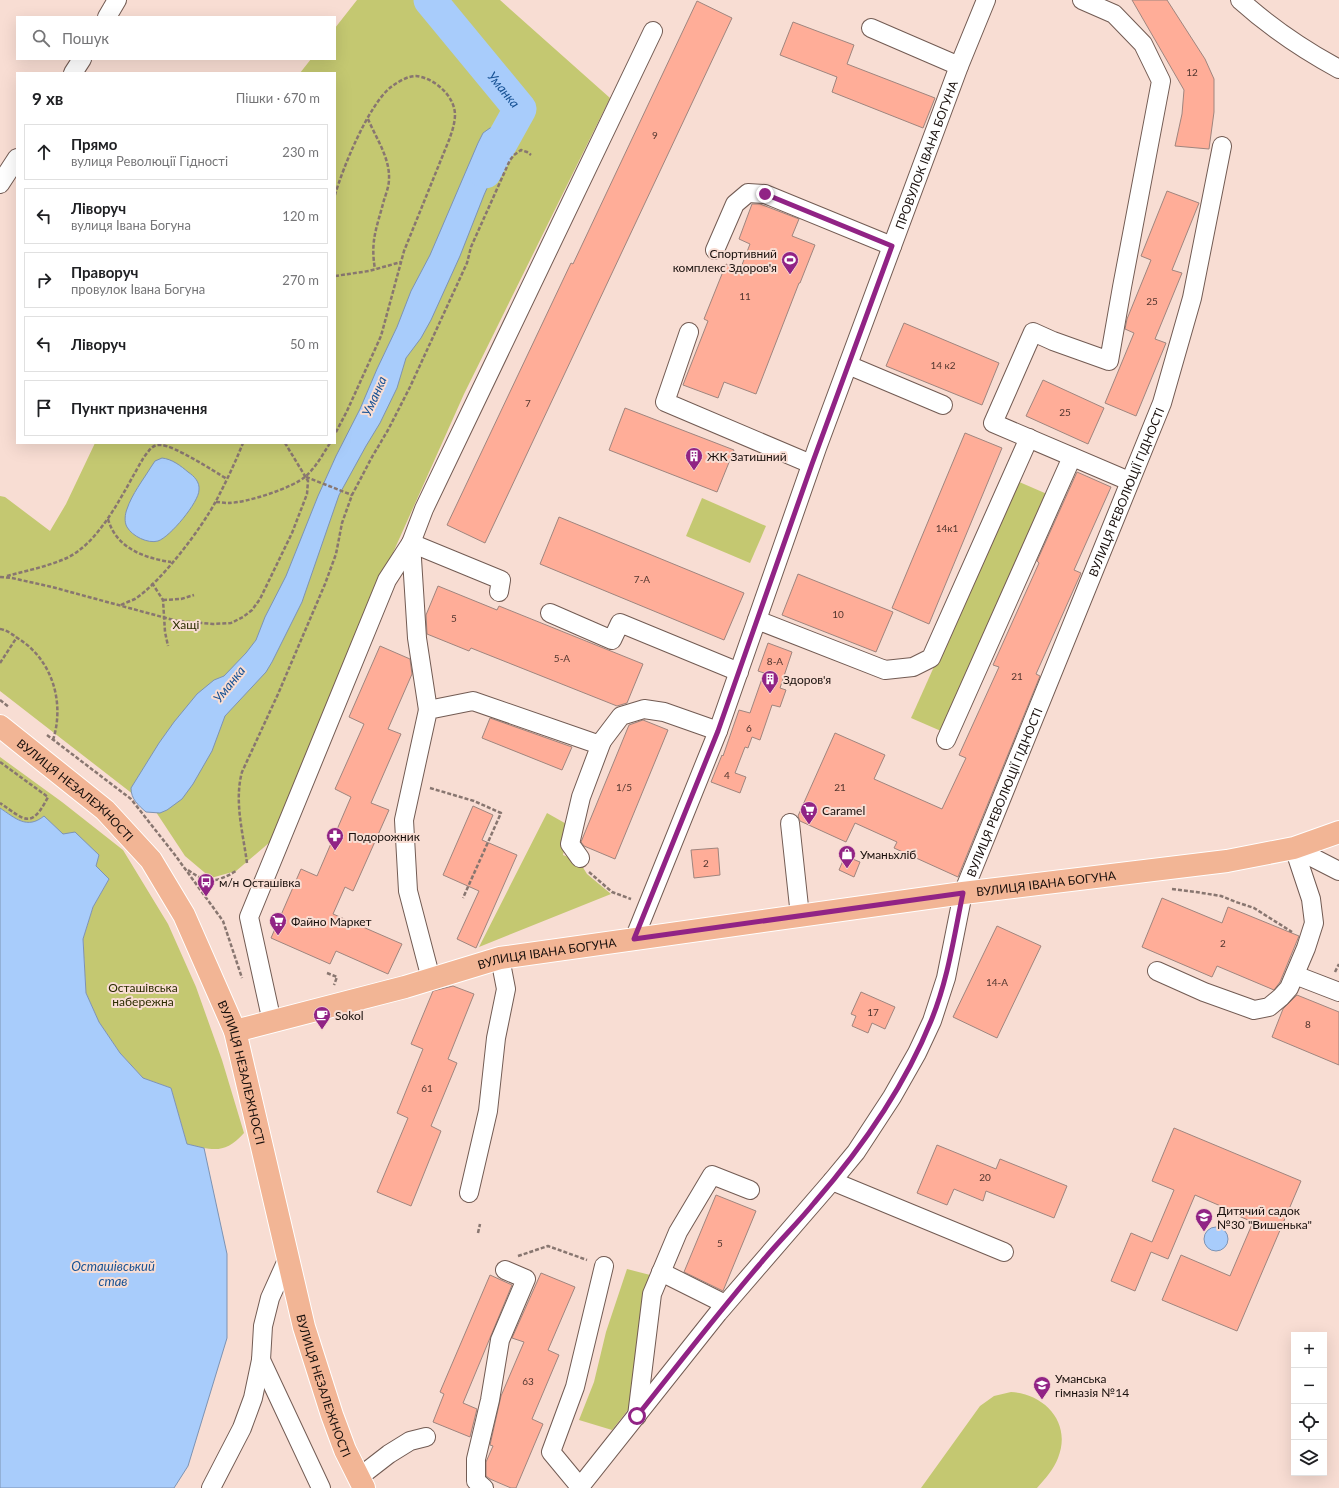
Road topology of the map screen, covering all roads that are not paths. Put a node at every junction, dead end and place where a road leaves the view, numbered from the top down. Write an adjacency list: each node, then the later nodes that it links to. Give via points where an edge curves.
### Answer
1 (117, 0): 5 (street)
2 (986, 0): 9 (street, ПРОВУЛОК ІВАНА БОГУНА)
3 (1082, 0): 20 (street, via 1114,14 1143,44 1161,81 1110,361 1032,332 993,423)
4 (1240, 0): 10 (street, via 1317,57)
5 (108, 16)
6 (871, 28): 9 (street)
7 (653, 31): 24 (street, via 427,502)
8 (81, 60): 11 (street)
9 (959, 66): 15 (street, ПРОВУЛОК ІВАНА БОГУНА)
10 (1339, 69)
11 (74, 72)
12 (1222, 146): 23 (street, ВУЛИЦЯ РЕВОЛЮЦІЇ ГІДНОСТІ, via 1192,298 1162,403)
13 (16, 160): 14 (street)
14 (0, 184)
15 (892, 246): 16 (street, via 765,194 748,193 735,204); 18 (street, ПРОВУЛОК ІВАНА БОГУНА)
16 (715, 250)
17 (688, 332): 22 (street, via 665,402)
18 (848, 365): 19 (street); 22 (street, ПРОВУЛОК ІВАНА БОГУНА)
19 (943, 405)
20 (1029, 438): 21 (street); 27 (street, via 931,658 913,667 885,670)
21 (1072, 457): 23 (street); 32 (street, via 1057,481)
22 (812, 464): 27 (street, ПРОВУЛОК ІВАНА БОГУНА)
23 (1129, 482): 39 (street, ВУЛИЦЯ РЕВОЛЮЦІЇ ГІДНОСТІ)
24 (411, 543): 25 (street, via 501,580); 29 (street, via 417,638); 47 (street, via 388,580 249,917)
25 (499, 592)
26 (550, 613): 28 (street, via 612,640 620,624)
27 (757, 620): 28 (street, ПРОВУЛОК ІВАНА БОГУНА)
28 (739, 672): 31 (street, ПРОВУЛОК ІВАНА БОГУНА)
29 (428, 710): 33 (street, via 473,701 597,744); 45 (street, via 404,820 408,891)
30 (0, 726): 48 (main road, ВУЛИЦЯ НЕЗАЛЕЖНОСТІ, via 105,810 151,860 184,915)
31 (718, 731): 33 (street, via 664,712 644,709 620,716); 41 (street, ПРОВУЛОК ІВАНА БОГУНА)
32 (946, 740)
33 (602, 741): 37 (street, via 581,797 570,844)
34 (790, 823): 40 (street)
35 (1339, 832): 36 (main road, ВУЛИЦЯ ІВАНА БОГУНА)
36 (1294, 848): 38 (street); 39 (main road, ВУЛИЦЯ ІВАНА БОГУНА, via 1227,861); 44 (street, via 1312,900 1314,923 1309,949)
37 (580, 858)
38 (1339, 871)
39 (963, 893): 40 (main road, ВУЛИЦЯ ІВАНА БОГУНА); 49 (street, ВУЛИЦЯ РЕВОЛЮЦІЇ ГІДНОСТІ, via 946,978 918,1053 856,1152)
40 (800, 916): 41 (main road, ВУЛИЦЯ ІВАНА БОГУНА)
41 (636, 932): 42 (main road, ВУЛИЦЯ ІВАНА БОГУНА)
42 (500, 958): 45 (main road, ВУЛИЦЯ ІВАНА БОГУНА); 51 (street, via 506,989 496,1038 488,1111)
43 (1157, 971): 44 (street, via 1254,1010 1269,1007 1281,997 1289,988)
44 (1295, 974): 46 (street)
45 (431, 979): 47 (main road, ВУЛИЦЯ ІВАНА БОГУНА)
46 (1339, 992)
47 (272, 1022): 48 (main road, ВУЛИЦЯ ІВАНА БОГУНА)
48 (235, 1031): 53 (main road, ВУЛИЦЯ НЕЗАЛЕЖНОСТІ)
49 (832, 1182): 52 (street); 57 (street, ВУЛИЦЯ РЕВОЛЮЦІЇ ГІДНОСТІ)
50 (750, 1190): 56 (street, via 712,1175 678,1232)
51 (469, 1193)
52 (1004, 1252)
53 (288, 1258): 58 (street, via 270,1298 263,1326); 61 (main road, ВУЛИЦЯ НЕЗАЛЕЖНОСТІ, via 318,1373 332,1415)
54 (510, 1263): 65 (street, via 526,1279 500,1340 490,1400 476,1459 476,1481)
55 (604, 1266): 62 (street, via 576,1388 551,1452)
56 (661, 1272): 57 (street); 59 (street, via 652,1294)
57 (725, 1304): 59 (street, ВУЛИЦЯ РЕВОЛЮЦІЇ ГІДНОСТІ)
58 (261, 1360): 63 (street, via 242,1428); 64 (street)
59 (637, 1416): 62 (street, ВУЛИЦЯ РЕВОЛЮЦІЇ ГІДНОСТІ)
60 (426, 1437): 61 (street, via 410,1441 394,1451)
61 (361, 1483)
62 (579, 1487)
63 (211, 1488)
64 (322, 1488)
65 (484, 1488)

